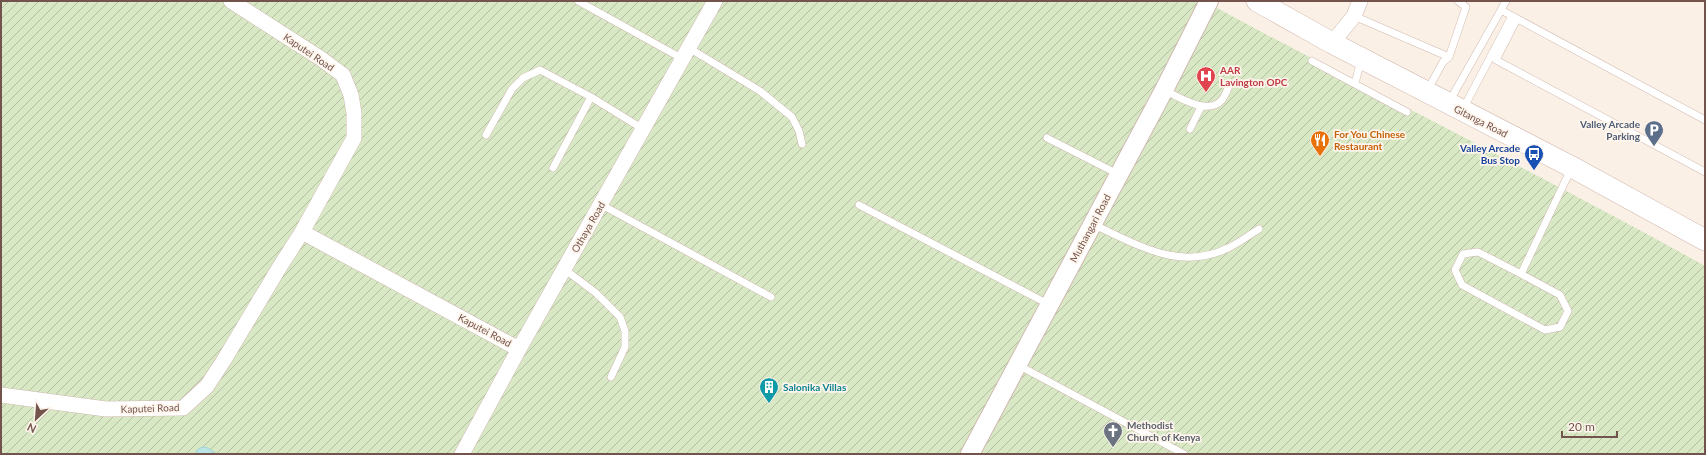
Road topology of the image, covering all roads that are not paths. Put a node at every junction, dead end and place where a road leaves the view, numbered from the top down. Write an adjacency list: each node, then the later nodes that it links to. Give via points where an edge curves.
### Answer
1 (231, 1): 41 (street, Kaputei Road, via 343,75 351,95 354,138)
2 (578, 1): 14 (lane)
3 (715, 1): 14 (street, Othaya Road)
4 (1209, 1): 21 (street, Muthangari Road)
5 (1257, 1): 12 (main road, Gitanga Road)
6 (1360, 1): 10 (street)
7 (1458, 1): 15 (lane, via 1466,7)
8 (1506, 1): 9 (lane)
9 (1501, 10): 11 (lane); 13 (lane)
10 (1354, 16): 12 (street); 15 (lane)
11 (1515, 18): 17 (lane); 27 (lane)
12 (1332, 43): 16 (main road, Gitanga Road)
13 (1478, 50): 17 (lane); 25 (lane)
14 (686, 53): 28 (street, Othaya Road); 32 (lane, via 760,91 792,116 800,131)
15 (1449, 56): 22 (lane)
16 (1362, 59): 19 (lane); 22 (main road, Gitanga Road)
17 (1493, 59): 25 (lane); 35 (lane)
18 (1312, 61): 19 (lane)
19 (1355, 83): 26 (lane)
20 (1229, 86): 24 (lane, via 1218,103)
21 (1164, 90): 24 (lane); 36 (street, Muthangari Road)
22 (1426, 92): 25 (main road, Gitanga Road)
23 (592, 98): 28 (lane); 30 (lane, via 540,70 523,78 512,89); 34 (lane)
24 (1201, 107): 29 (lane)
25 (1455, 108): 33 (main road, Gitanga Road)
26 (1407, 112)
27 (1705, 120)
28 (643, 129): 37 (street, Othaya Road)
29 (1190, 129)
30 (486, 135)
31 (1047, 138): 36 (lane)
32 (802, 144)
33 (1572, 167): 42 (main road, Gitanga Road); 44 (lane)
34 (552, 168)
35 (1705, 172)
36 (1118, 174): 39 (street, Muthangari Road)
37 (600, 204): 43 (street, Othaya Road); 45 (lane)
38 (859, 205): 46 (lane)
39 (1092, 224): 40 (lane, via 1156,252 1194,259 1227,249); 46 (street, Muthangari Road)
40 (1259, 229)
41 (302, 232): 47 (street, Kaputei Road); 50 (street, Kaputei Road, via 207,386 183,408 106,409)
42 (1705, 240)
43 (564, 269): 47 (street, Othaya Road); 49 (lane, via 596,293 620,317 625,331 625,347)
44 (1521, 274): 44 (lane, via 1560,295 1568,311 1560,327 1545,330 1462,285 1455,270 1463,254 1478,252)
45 (771, 298)
46 (1049, 304): 48 (street, Muthangari Road)
47 (519, 348): 51 (street, Othaya Road)
48 (1017, 365): 52 (street, Muthangari Road); 53 (lane)
49 (611, 377)
50 (1, 394)
51 (464, 453)
52 (970, 454)
53 (1184, 454)

